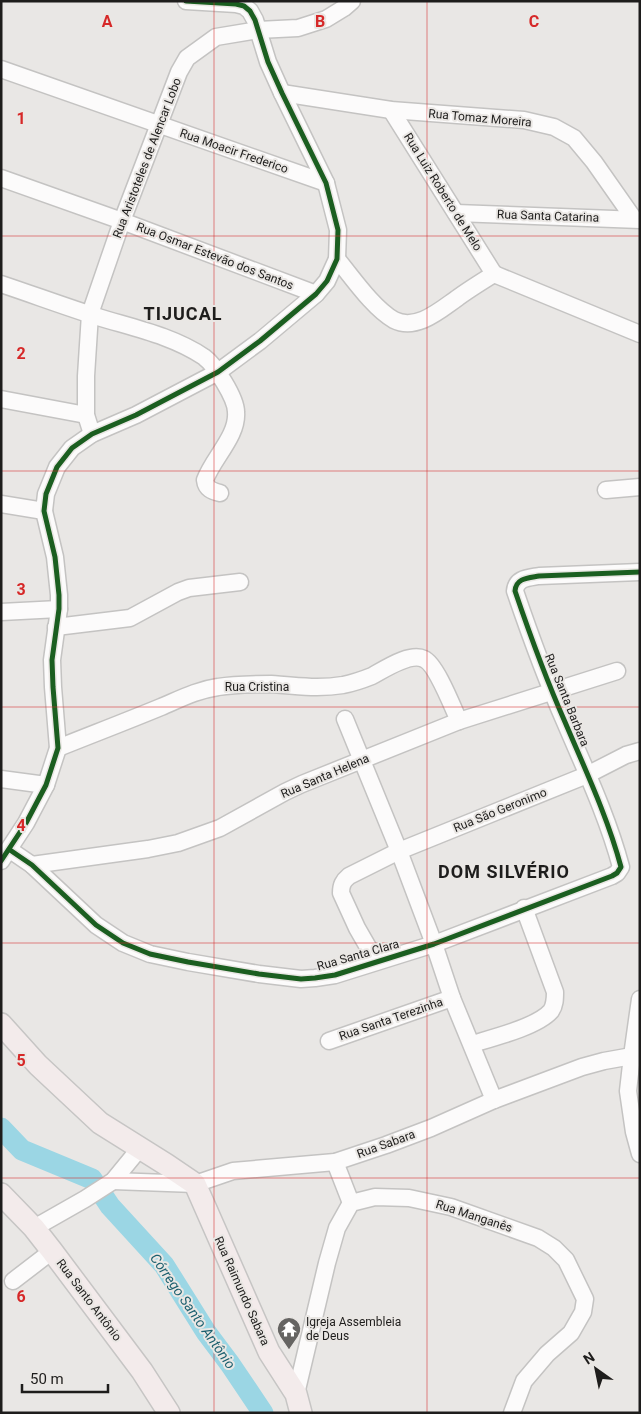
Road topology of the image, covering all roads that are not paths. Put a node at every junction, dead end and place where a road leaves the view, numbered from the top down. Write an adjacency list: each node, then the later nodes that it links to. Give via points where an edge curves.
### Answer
1 (186, 1): 3 (street, via 244,6 250,11)
2 (352, 1): 3 (street, Rua Aristoteles de Alencar Lobo, via 326,19 298,28)
3 (258, 30): 5 (street); 7 (street, Rua Aristoteles de Alencar Lobo, via 216,37 187,58)
4 (1, 69): 7 (street, Rua Moacir Frederico)
5 (282, 94): 6 (street, Rua Tomaz Moreira); 9 (street)
6 (391, 110): 10 (street, Rua Luiz Roberto de Melo); 12 (street, Rua Tomaz Moreira, via 524,120 554,127 574,138)
7 (160, 125): 9 (street, Rua Moacir Frederico); 11 (street, Rua Aristoteles de Alencar Lobo)
8 (1, 178): 11 (street, Rua Osmar Estevão dos Santos)
9 (326, 183): 13 (street, via 338,230)
10 (456, 213): 12 (street, Rua Santa Catarina); 14 (street, Rua Luiz Roberto de Melo)
11 (122, 220): 16 (street, Rua Osmar Estevão dos Santos); 17 (street, Rua Aristoteles de Alencar Lobo)
12 (637, 220)
13 (336, 259): 14 (street, via 380,310 406,323 422,321 436,314); 16 (street, via 327,281)
14 (494, 274): 18 (street)
15 (1, 284): 17 (street)
16 (316, 294): 19 (street)
17 (90, 314): 19 (street, via 169,339 206,358); 21 (street, Rua Aristoteles de Alencar Lobo)
18 (640, 334)
19 (218, 372): 22 (street); 25 (street, via 237,413 225,446 205,480 206,486)
20 (1, 400): 21 (street)
21 (86, 415): 22 (street, Rua Aristoteles de Alencar Lobo)
22 (92, 434): 27 (street, via 72,448 57,467 46,494)
23 (640, 487): 24 (street)
24 (606, 490)
25 (220, 493)
26 (1, 504): 27 (street)
27 (44, 511): 30 (street, via 55,557)
28 (640, 572): 34 (street, Rua Santa Barbara, via 539,576 518,581 515,585)
29 (240, 582): 32 (street, via 189,588 130,618)
30 (58, 610): 31 (street); 32 (street)
31 (1, 612)
32 (56, 627): 37 (street, via 52,660)
33 (617, 671): 34 (street, Rua Santa Helena)
34 (552, 691): 36 (street, Rua Santa Helena); 40 (street, Rua Santa Barbara)
35 (345, 719): 39 (street)
36 (459, 721): 37 (street, Rua Cristina, via 434,668 426,659 416,656 342,685 246,684 216,687 190,694); 39 (street, Rua Santa Helena)
37 (58, 748): 42 (street)
38 (640, 751): 40 (street, Rua São Geronimo)
39 (362, 760): 44 (street); 46 (street, Rua Santa Helena, via 284,792 220,828 178,843)
40 (587, 775): 43 (street, Rua Santa Barbara); 44 (street, Rua São Geronimo)
41 (1, 778): 42 (street)
42 (46, 785): 45 (street)
43 (615, 846): 47 (street, Rua Santa Clara, via 621,867 617,873)
44 (399, 851): 48 (street); 49 (street, Rua São Geronimo, via 349,876 341,887 357,928)
45 (6, 856): 46 (street, Rua Santa Clara)
46 (32, 865): 49 (street, Rua Santa Clara, via 96,925 123,943 150,954 301,979 335,975)
47 (524, 908): 48 (street, Rua Santa Clara); 54 (street, via 555,992 555,1003 544,1017 530,1024)
48 (434, 944): 49 (street, Rua Santa Clara); 50 (street)
49 (376, 961)
50 (452, 998): 53 (street, Rua Santa Terezinha); 54 (street)
51 (640, 999): 55 (street)
52 (1, 1024): 57 (main road, via 38,1066 100,1123)
53 (329, 1041)
54 (472, 1044): 56 (street)
55 (634, 1066): 56 (street, Rua Sabara, via 604,1061); 58 (street, via 628,1091)
56 (494, 1100): 59 (street, Rua Sabara, via 422,1131)
57 (140, 1148): 60 (street); 61 (main road)
58 (640, 1154)
59 (335, 1162): 61 (street, Rua Sabara, via 233,1171); 63 (street)
60 (111, 1183): 61 (street); 64 (street)
61 (195, 1184): 67 (main road, Rua Raimundo Sabara, via 269,1352)
62 (1, 1194): 64 (main road, Rua Santo Antônio)
63 (351, 1203): 67 (street, via 337,1228 327,1263); 69 (street, Rua Manganês, via 375,1197 409,1198 451,1207 538,1238 566,1260 585,1299 583,1312 571,1333 524,1381)
64 (34, 1228): 65 (main road, Rua Santo Antônio)
65 (52, 1251): 66 (street); 68 (main road, Rua Santo Antônio, via 142,1371)
66 (13, 1281)
67 (303, 1407)
68 (169, 1413)
69 (512, 1413)

